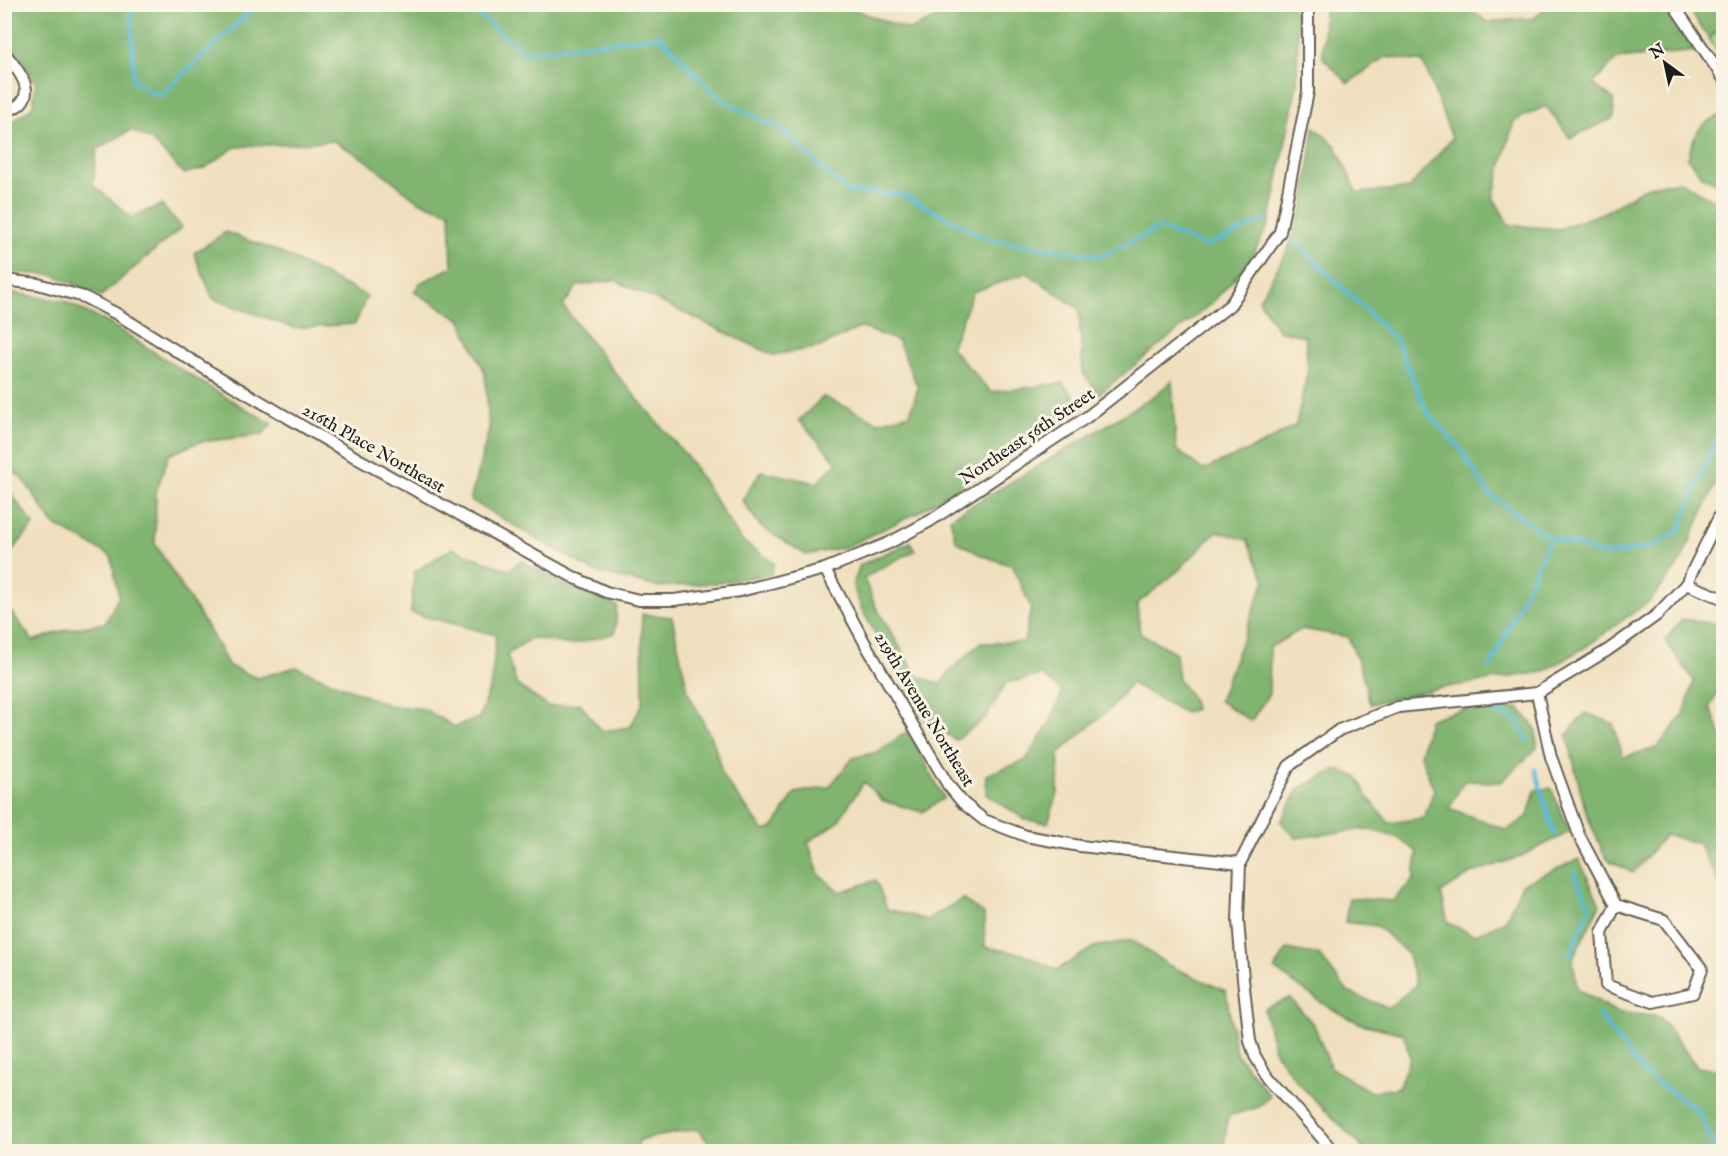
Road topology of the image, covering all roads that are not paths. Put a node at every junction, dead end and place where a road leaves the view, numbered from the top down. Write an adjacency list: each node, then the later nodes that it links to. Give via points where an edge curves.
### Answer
1 (1308, 4): 8 (street, Northeast 56th Street, via 1308,92 1280,232 1230,306 1087,417 930,521)
2 (1673, 4): 4 (street)
3 (4, 52): 5 (street, via 25,82 26,95)
4 (1724, 79)
5 (4, 113)
6 (4, 280): 10 (street, 216th Place Northeast, via 39,284 84,297 117,314 375,468 606,592 639,600 674,600)
7 (1724, 507): 9 (street)
8 (825, 569): 10 (street, Northeast 56th Street); 13 (street, 219th Avenue Northeast, via 948,785 984,820 1026,836 1080,846)
9 (1686, 584): 11 (street); 12 (street, via 1657,615)
10 (740, 591)
11 (1724, 599)
12 (1538, 693): 13 (street, via 1398,707 1339,730 1289,766); 14 (street, via 1551,757 1579,835)
13 (1240, 863): 15 (street, via 1238,921 1250,1041 1265,1073)
14 (1616, 905): 14 (street, via 1664,920 1702,969 1693,993 1653,1002 1606,985 1602,933)
15 (1334, 1152)

